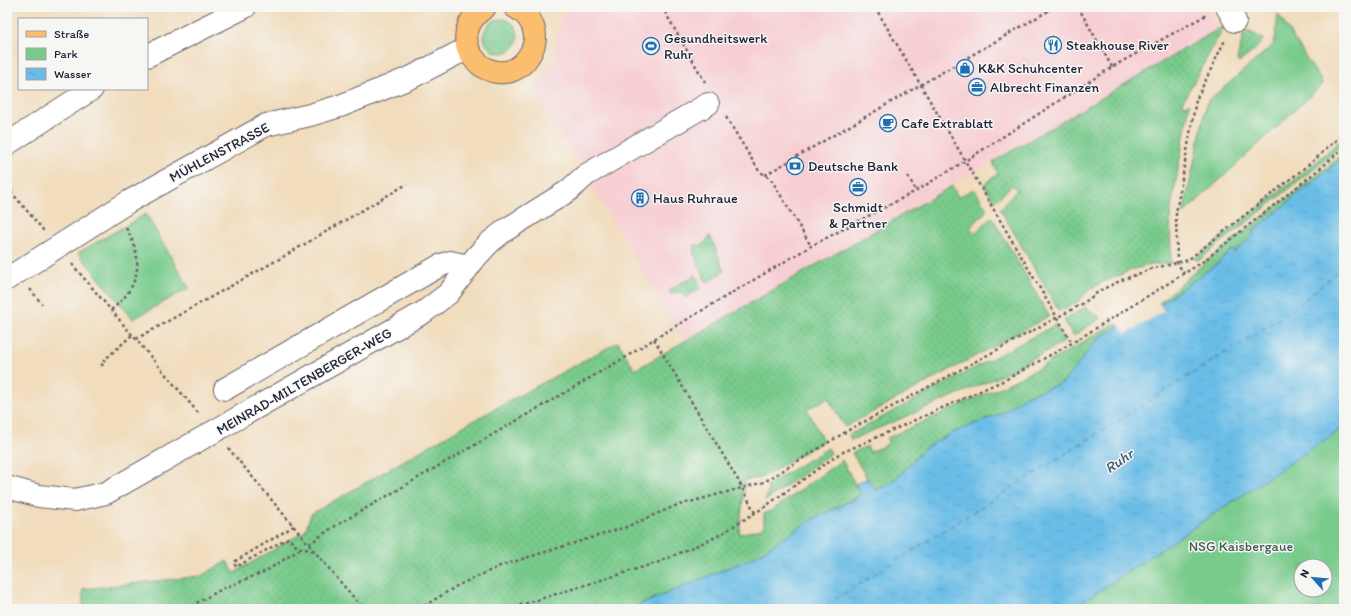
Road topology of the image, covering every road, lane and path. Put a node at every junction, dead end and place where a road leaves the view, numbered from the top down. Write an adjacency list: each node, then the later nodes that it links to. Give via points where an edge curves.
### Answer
1 (244, 7): 12 (street)
2 (515, 7): 10 (main road, via 524,12)
3 (544, 7): 10 (main road, via 539,14)
4 (662, 7): 16 (path)
5 (875, 7): 14 (path)
6 (1055, 7): 14 (path)
7 (1078, 7): 13 (path)
8 (478, 9): 11 (main road, via 466,37)
9 (1225, 13): 13 (path); 29 (path, via 1196,100 1176,213)
10 (535, 31): 11 (main road, via 530,55 513,70 488,70 477,62)
11 (468, 50): 26 (street, MÜHLENSTRASSE, via 412,77 340,106 266,125)
12 (148, 55)
13 (1112, 67): 20 (path)
14 (920, 85): 20 (path); 21 (path)
15 (90, 90): 18 (street)
16 (714, 102): 21 (path); 30 (street, MEINRAD-MILTENBERGER-WEG, via 586,175 568,191 504,231 489,243)
17 (1344, 132): 29 (path, via 1312,162 1188,260)
18 (7, 144)
19 (1344, 147): 31 (path, via 1256,220)
20 (965, 161): 25 (path); 34 (path)
21 (765, 175): 27 (path, via 771,179)
22 (908, 176): 25 (path)
23 (407, 184): 36 (path)
24 (7, 187): 28 (path)
25 (916, 191): 27 (path)
26 (116, 210): 28 (street, MÜHLENSTRASSE); 33 (path, via 134,243 138,262 132,287)
27 (811, 246): 37 (path)
28 (58, 247): 32 (street, MÜHLENSTRASSE); 33 (path)
29 (1178, 262): 31 (path); 34 (path, via 1122,280)
30 (469, 266): 40 (street, via 450,262 439,266); 41 (street, MEINRAD-MILTENBERGER-WEG, via 449,293 424,312)
31 (1184, 274): 38 (path)
32 (7, 279)
33 (111, 310): 35 (path)
34 (1058, 317): 38 (path); 43 (path, via 847,431 764,482)
35 (132, 335): 36 (path); 39 (path, via 101,363)
36 (136, 339): 41 (path)
37 (654, 339): 43 (path); 46 (path, via 332,528)
38 (1072, 343): 44 (path, via 1007,379 839,454)
39 (103, 366)
40 (225, 389)
41 (214, 432): 42 (street, MEINRAD-MILTENBERGER-WEG, via 106,493 74,500 39,496); 45 (path)
42 (7, 487)
43 (742, 488): 44 (path); 51 (path, via 675,506 626,527 500,566 457,586)
44 (755, 513): 52 (path, via 716,537 659,562)
45 (294, 526): 46 (path); 47 (path, via 234,562 236,568 288,538 297,547)
46 (309, 544): 48 (path)
47 (302, 548): 48 (path); 49 (path, via 266,571 222,589)
48 (314, 551): 50 (path)
49 (186, 609)
50 (362, 609)
51 (419, 609)
52 (508, 609)

